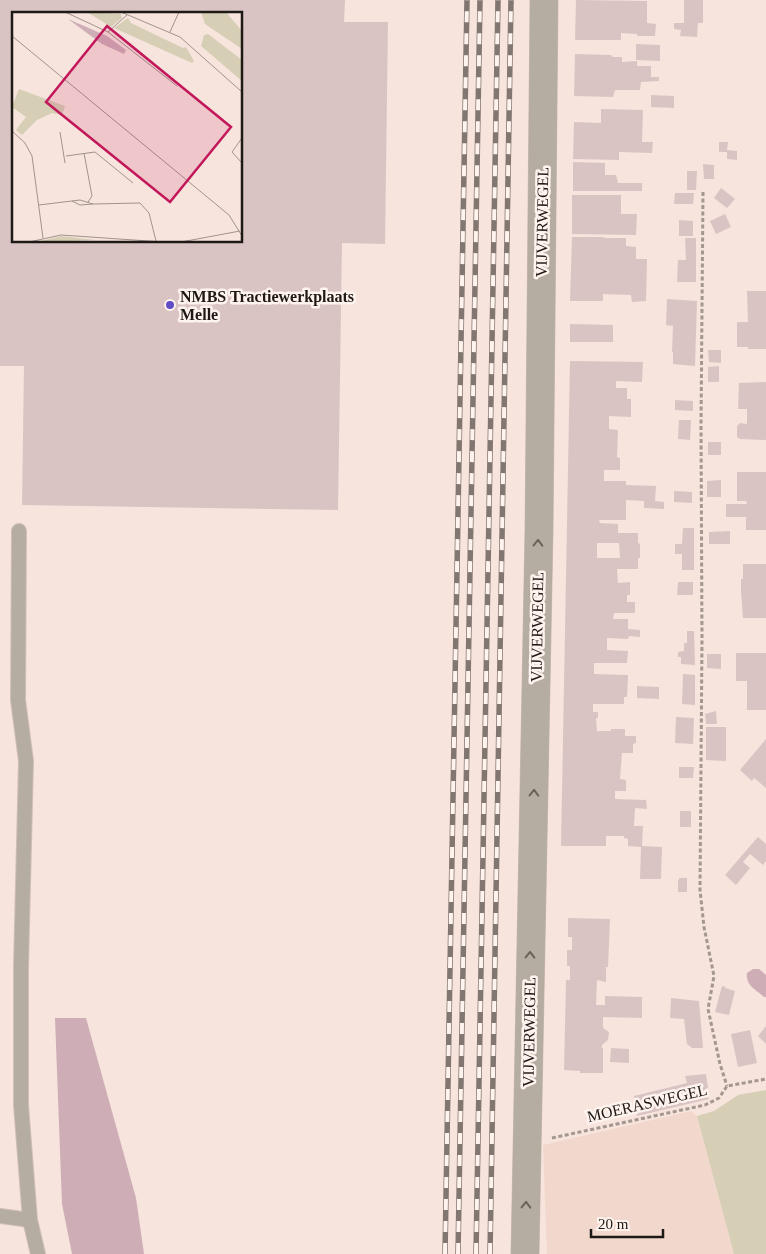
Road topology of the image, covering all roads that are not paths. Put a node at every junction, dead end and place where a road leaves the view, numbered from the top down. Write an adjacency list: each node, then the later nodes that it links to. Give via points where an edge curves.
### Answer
1 (544, 0): 6 (street, VIJVERWEGEL, one-way to 1)
2 (19, 531): 4 (lane, via 18,700 26,761 21,1105)
3 (0, 1216): 4 (lane)
4 (30, 1220): 5 (lane)
5 (38, 1254)
6 (525, 1254)

